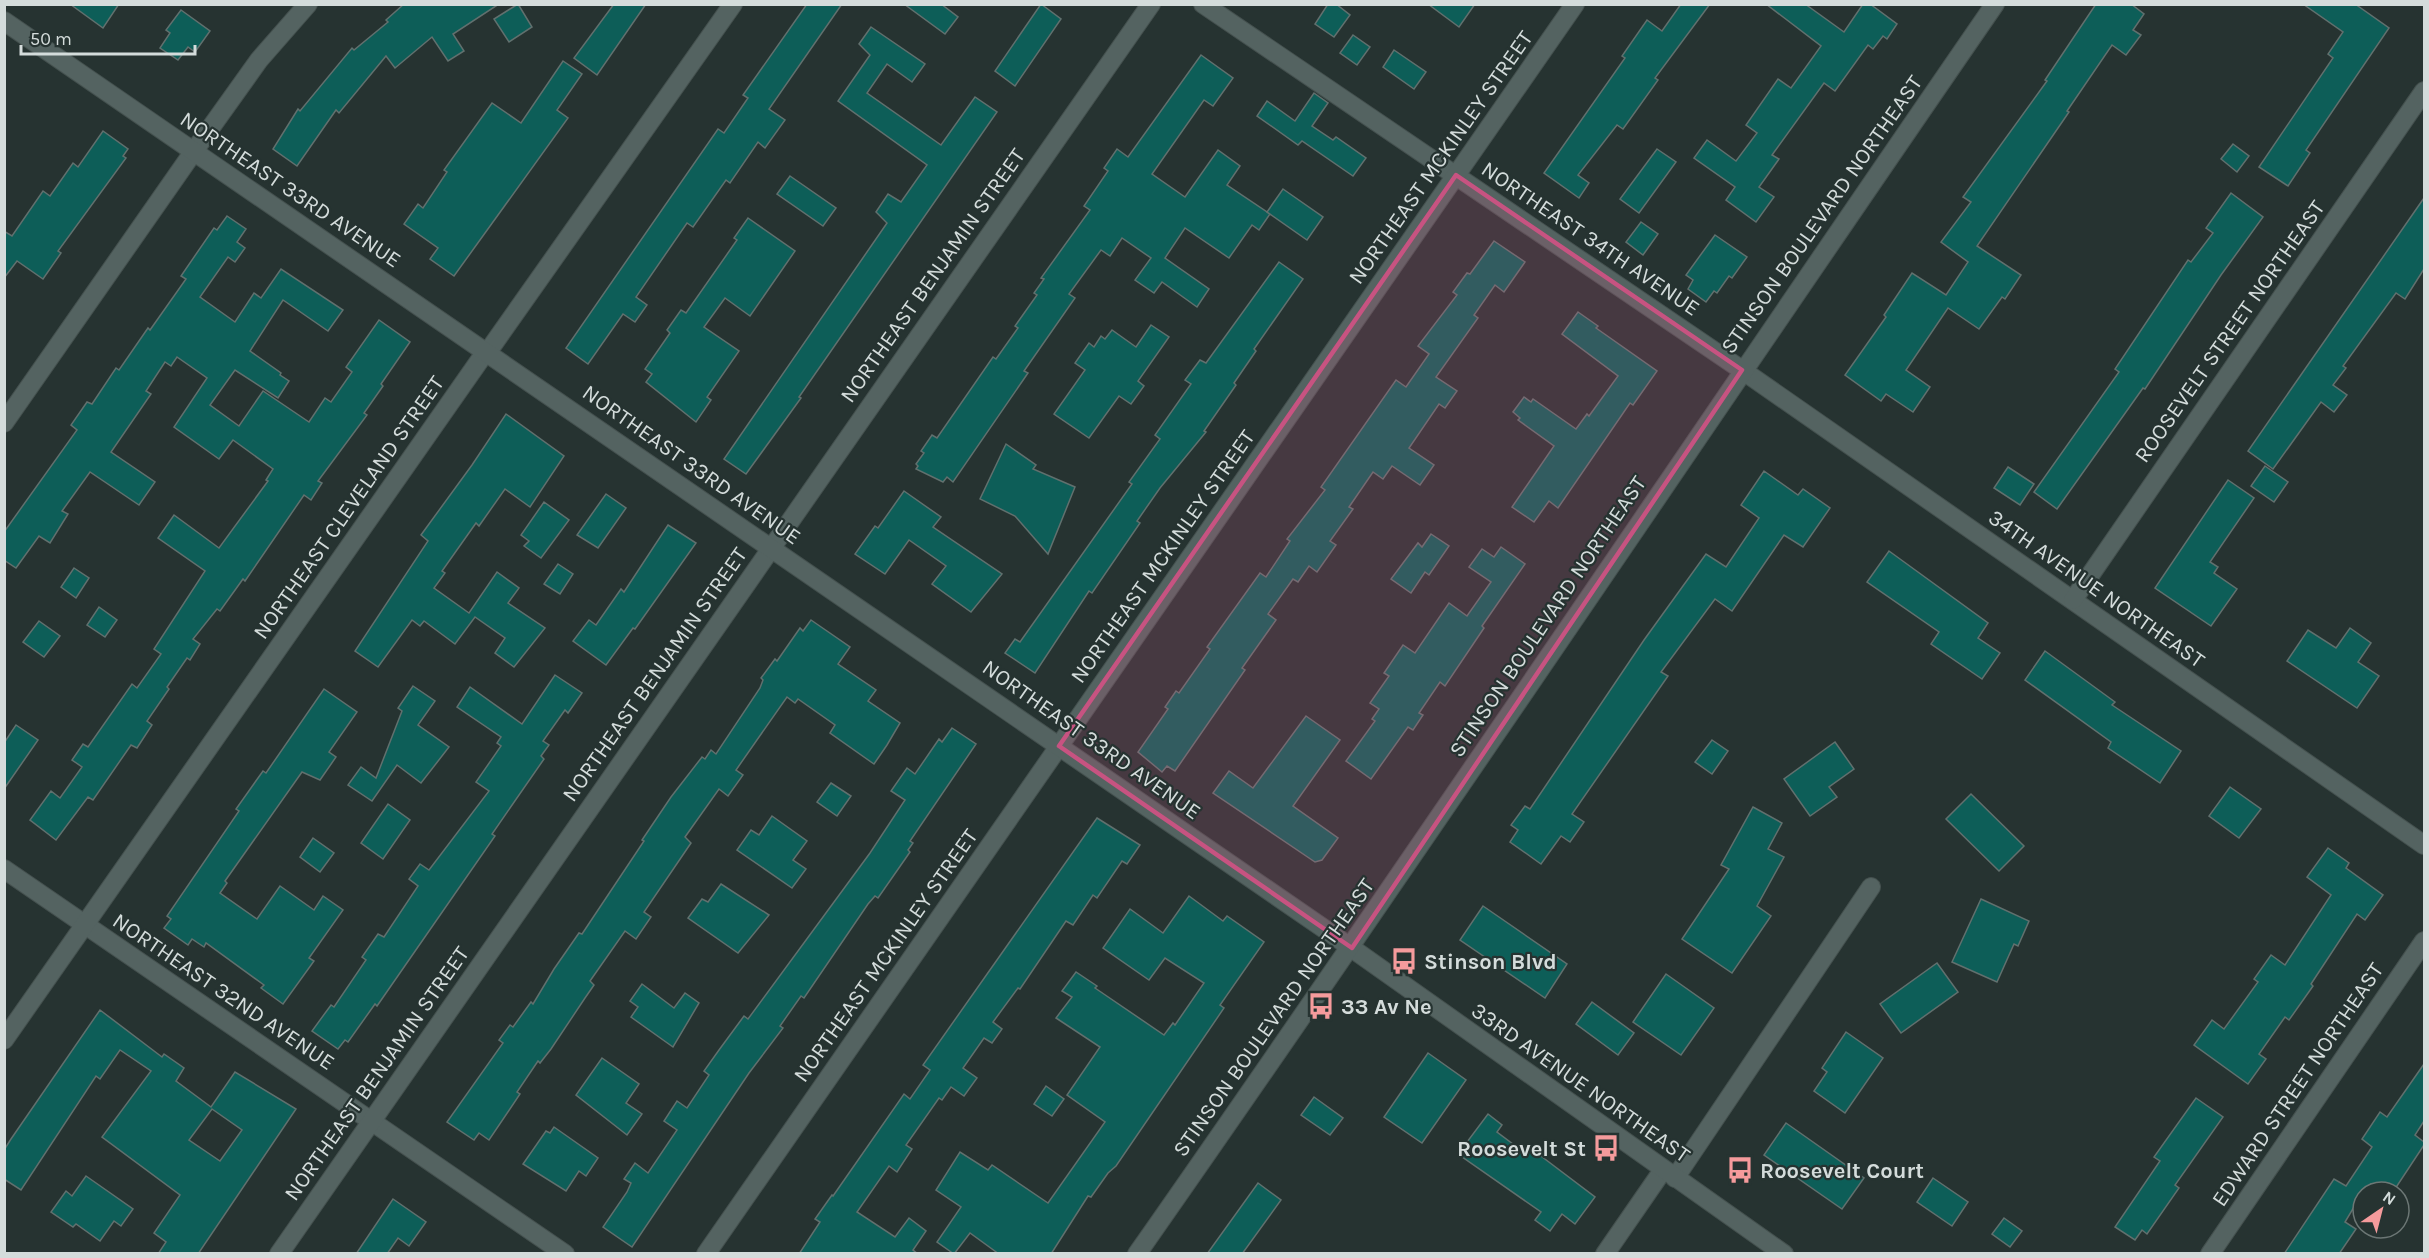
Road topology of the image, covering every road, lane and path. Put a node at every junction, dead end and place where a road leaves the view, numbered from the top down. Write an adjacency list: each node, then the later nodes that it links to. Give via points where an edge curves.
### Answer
1 (308, 4): 9 (street, via 260,60)
2 (733, 4): 11 (street, NORTHEAST CLEVELAND STREET)
3 (1151, 4): 14 (street, NORTHEAST BENJAMIN STREET)
4 (1203, 4): 10 (street, NORTHEAST 34TH AVENUE)
5 (1575, 4): 10 (street, NORTHEAST MCKINLEY STREET)
6 (1995, 4): 12 (street, STINSON BOULEVARD NORTHEAST)
7 (4, 21): 9 (street, NORTHEAST 33RD AVENUE)
8 (2424, 91): 15 (street, ROOSEVELT STREET NORTHEAST)
9 (194, 151): 11 (street, NORTHEAST 33RD AVENUE); 13 (street)
10 (1456, 175): 12 (street, NORTHEAST 34TH AVENUE); 16 (street, NORTHEAST MCKINLEY STREET)
11 (487, 353): 14 (street, NORTHEAST 33RD AVENUE); 20 (street, NORTHEAST CLEVELAND STREET)
12 (1742, 370): 15 (street, 34TH AVENUE NORTHEAST); 22 (street, STINSON BOULEVARD NORTHEAST)
13 (4, 423)
14 (771, 547): 16 (street, NORTHEAST 33RD AVENUE); 24 (street, NORTHEAST BENJAMIN STREET)
15 (2073, 600): 17 (street, 34TH AVENUE NORTHEAST)
16 (1059, 746): 22 (street, NORTHEAST 33RD AVENUE); 28 (street, NORTHEAST MCKINLEY STREET)
17 (2424, 845)
18 (4, 869): 20 (street, NORTHEAST 32ND AVENUE)
19 (1871, 887): 25 (street)
20 (86, 925): 23 (street, NORTHEAST CLEVELAND STREET); 24 (street, NORTHEAST 32ND AVENUE)
21 (2424, 941): 32 (street, EDWARD STREET NORTHEAST)
22 (1352, 948): 25 (street, 33RD AVENUE NORTHEAST); 29 (street, STINSON BOULEVARD NORTHEAST)
23 (4, 1040)
24 (372, 1121): 26 (street, NORTHEAST BENJAMIN STREET); 27 (street, NORTHEAST 32ND AVENUE)
25 (1669, 1174): 30 (street); 31 (street, 33RD AVENUE NORTHEAST)
26 (279, 1254)
27 (565, 1254)
28 (706, 1254)
29 (1137, 1254)
30 (1605, 1254)
31 (1784, 1254)
32 (2210, 1254)

